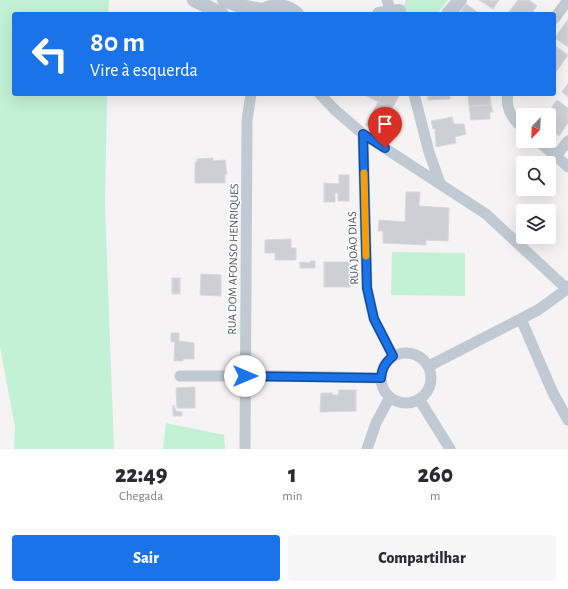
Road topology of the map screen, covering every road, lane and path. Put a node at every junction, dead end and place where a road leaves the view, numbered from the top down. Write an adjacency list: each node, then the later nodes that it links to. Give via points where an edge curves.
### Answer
1 (194, 0): 6 (street)
2 (224, 0): 7 (street)
3 (460, 0): 9 (street)
4 (568, 0): 10 (street)
5 (278, 3): 7 (street); 8 (street)
6 (218, 12)
7 (260, 12)
8 (294, 12)
9 (450, 12)
10 (556, 17)
11 (251, 96): 27 (street, RUA DOM AFONSO HENRIQUES, via 247,120)
12 (322, 96): 16 (street)
13 (415, 96): 21 (street)
14 (508, 96): 15 (street, via 509,113)
15 (516, 120)
16 (363, 134): 21 (street); 24 (street, RUA JOÃO DIAS, via 367,288 374,319)
17 (568, 141): 19 (street)
18 (546, 148): 19 (street)
19 (556, 156): 20 (street)
20 (568, 167)
21 (440, 183): 22 (street, via 486,214)
22 (568, 288): 23 (street)
23 (521, 319): 25 (street); 31 (street, via 553,393)
24 (393, 356): 25 (street, via 409,352 424,359); 28 (street, via 386,362)
25 (429, 366): 30 (street, via 432,381 430,388)
26 (180, 376): 27 (street)
27 (245, 376): 28 (street); 32 (street, RUA DOM AFONSO HENRIQUES)
28 (381, 378): 29 (street, via 382,385)
29 (390, 397): 30 (street, via 404,403); 33 (street, via 376,423)
30 (419, 400): 34 (street)
31 (568, 420)
32 (244, 449)
33 (367, 449)
34 (450, 449)

